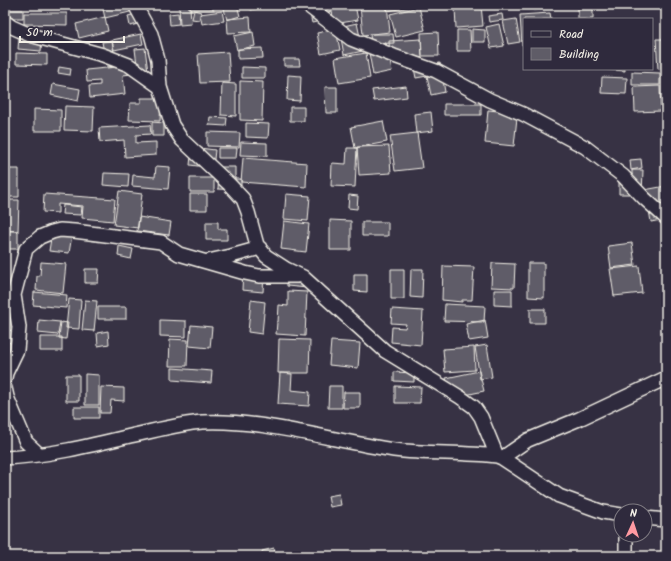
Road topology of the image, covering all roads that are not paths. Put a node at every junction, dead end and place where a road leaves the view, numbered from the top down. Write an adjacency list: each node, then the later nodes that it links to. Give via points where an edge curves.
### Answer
1 (136, 5): 4 (street, via 151,34 158,60)
2 (307, 5): 5 (street, via 351,39 436,71 585,147 623,176)
3 (5, 22): 4 (street, via 30,35 103,55 129,65)
4 (160, 87): 6 (street, via 172,125 182,140 243,199)
5 (666, 218)
6 (260, 248): 7 (street); 8 (street, via 266,256)
7 (206, 261): 8 (street, via 259,276); 9 (street, via 179,254 161,242 150,240 67,231 52,232 40,238 26,249 14,295 19,327 17,350)
8 (300, 276): 15 (street, via 385,351 474,407)
9 (5, 378)
10 (666, 378): 15 (street, via 528,440)
11 (5, 388): 12 (street)
12 (26, 442): 13 (street); 14 (street)
13 (40, 455): 14 (street); 15 (street, via 168,427 200,422 222,422 267,427 394,450)
14 (23, 457): 16 (street)
15 (500, 457): 17 (street, via 559,496)
16 (5, 458)
17 (613, 514)
18 (653, 519): 19 (street)
19 (666, 520)
20 (626, 543): 21 (street)
21 (626, 556)

